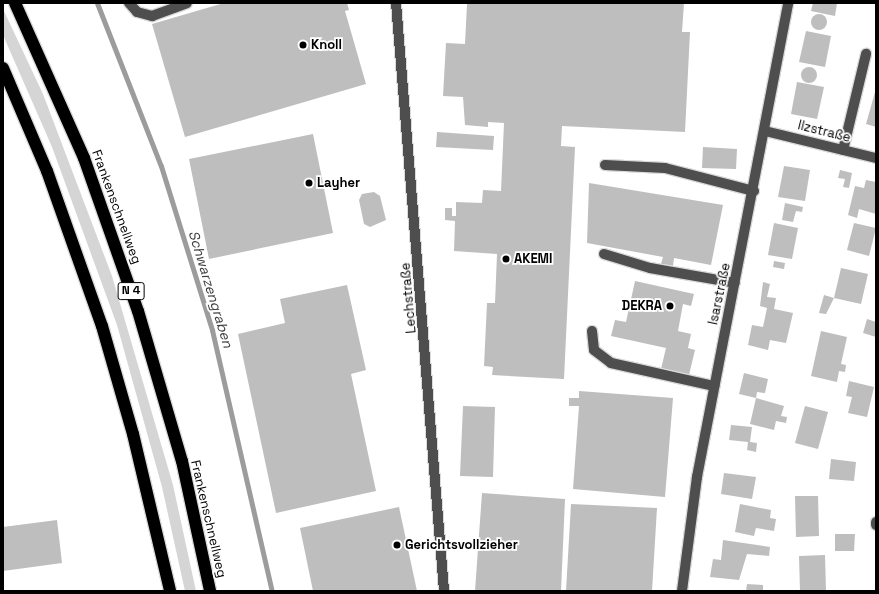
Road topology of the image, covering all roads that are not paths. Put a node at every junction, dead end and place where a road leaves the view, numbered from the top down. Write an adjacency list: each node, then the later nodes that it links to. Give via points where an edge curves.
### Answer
1 (15, 3): 20 (highway, Frankenschnellweg / N 4, via 84,158 138,311 182,461)
2 (129, 3): 3 (street, via 137,12 152,16)
3 (187, 3)
4 (396, 3): 21 (street, Lechstraße)
5 (788, 3): 8 (street, Isarstraße)
6 (866, 54): 9 (street)
7 (3, 68): 19 (highway, via 47,170 102,326 134,434)
8 (765, 131): 9 (street, Ilzstraße); 12 (street, Isarstraße)
9 (843, 150): 10 (street, Ilzstraße)
10 (876, 158)
11 (605, 165): 12 (street, via 665,168)
12 (754, 191): 14 (street, Isarstraße)
13 (604, 254): 14 (street, via 650,268)
14 (735, 283): 16 (street, Isarstraße)
15 (592, 331): 16 (street, via 594,350 611,363)
16 (714, 386): 22 (street, Isarstraße)
17 (876, 522): 18 (street)
18 (876, 525)
19 (170, 591)
20 (210, 591)
21 (444, 591)
22 (682, 591)

